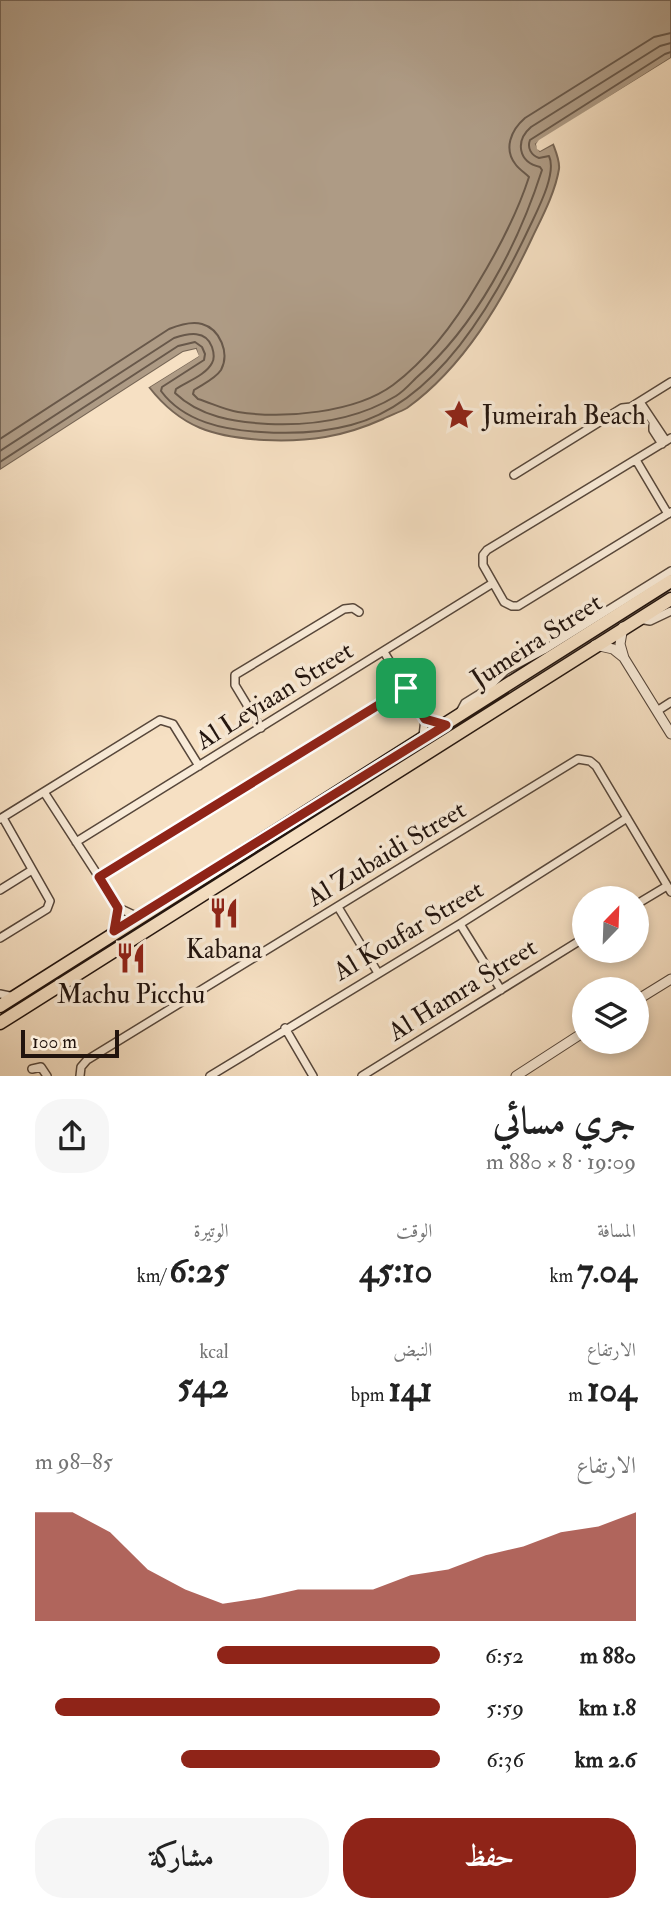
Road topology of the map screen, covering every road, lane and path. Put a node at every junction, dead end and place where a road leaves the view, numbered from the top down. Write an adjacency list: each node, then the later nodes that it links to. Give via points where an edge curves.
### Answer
1 (671, 382): 2 (street)
2 (640, 402): 3 (street, via 653,430); 5 (street, via 622,408)
3 (666, 441): 4 (street)
4 (636, 460): 6 (street); 9 (street, via 487,550 482,562)
5 (514, 475)
6 (670, 513): 9 (street, via 518,606 504,602)
7 (671, 570): 25 (street, via 506,670 465,703)
8 (671, 581): 15 (main road, Jumeira Street)
9 (493, 583): 18 (street, Al Leyiaan Street)
10 (671, 598): 13 (main road, Jumeira Street)
11 (671, 611): 13 (street, via 650,621)
12 (359, 612): 26 (street, via 344,609 235,675 235,685)
13 (638, 618): 14 (main road, Jumeira Street)
14 (623, 628): 16 (main road, Jumeira Street); 19 (street, via 620,644)
15 (588, 632): 16 (street, via 588,640); 17 (main road, Jumeira Street)
16 (597, 645): 19 (street); 20 (main road, Jumeira Street)
17 (559, 651): 20 (main road, via 569,654); 25 (main road, Jumeira Street)
18 (384, 652): 21 (street); 26 (street, Al Leyiaan Street)
19 (624, 658): 23 (street)
20 (569, 662): 53 (main road, Jumeira Street)
21 (406, 688): 24 (street); 35 (street)
22 (671, 702): 23 (street)
23 (657, 711): 27 (street)
24 (425, 719): 25 (street); 28 (street)
25 (452, 721): 28 (main road, Jumeira Street)
26 (261, 728): 29 (street, Al Leyiaan Street)
27 (671, 734)
28 (421, 740): 41 (main road, Jumeira Street)
29 (199, 766): 30 (street, via 173,723 160,720); 33 (street, Al Leyiaan Street)
30 (44, 792): 31 (street); 33 (street)
31 (1, 818): 34 (street)
32 (627, 818): 36 (street, Al Zubaidi Street); 39 (street, Al Zubaidi Street, via 596,766 578,759); 42 (street, Al Koufar Street)
33 (76, 842): 35 (street)
34 (32, 870): 37 (street); 44 (street, via 49,895 49,907)
35 (99, 877): 40 (street)
36 (669, 889): 38 (street)
37 (0, 890)
38 (649, 898)
39 (338, 907): 46 (street); 58 (street, Al Zubaidi Street, via 87,1060)
40 (118, 908): 41 (street); 43 (street)
41 (138, 917): 43 (main road, Jumeira Street)
42 (460, 924): 46 (street, Al Koufar Street); 48 (street)
43 (114, 931): 51 (main road, Jumeira Street)
44 (0, 938)
45 (572, 945): 48 (street, Al Hamra Street)
46 (378, 973): 54 (street, Al Koufar Street)
47 (671, 979): 49 (street)
48 (501, 990): 61 (street, Al Hamra Street)
49 (649, 993)
50 (0, 994): 51 (street)
51 (15, 998): 52 (main road, Jumeira Street)
52 (0, 1006)
53 (0, 1023)
54 (285, 1028): 59 (street, Al Koufar Street); 60 (street)
55 (572, 1040): 62 (street)
56 (32, 1069): 57 (street, via 41,1067)
57 (47, 1076)
58 (80, 1076)
59 (210, 1076)
60 (313, 1076)
61 (362, 1076)
62 (516, 1076)

